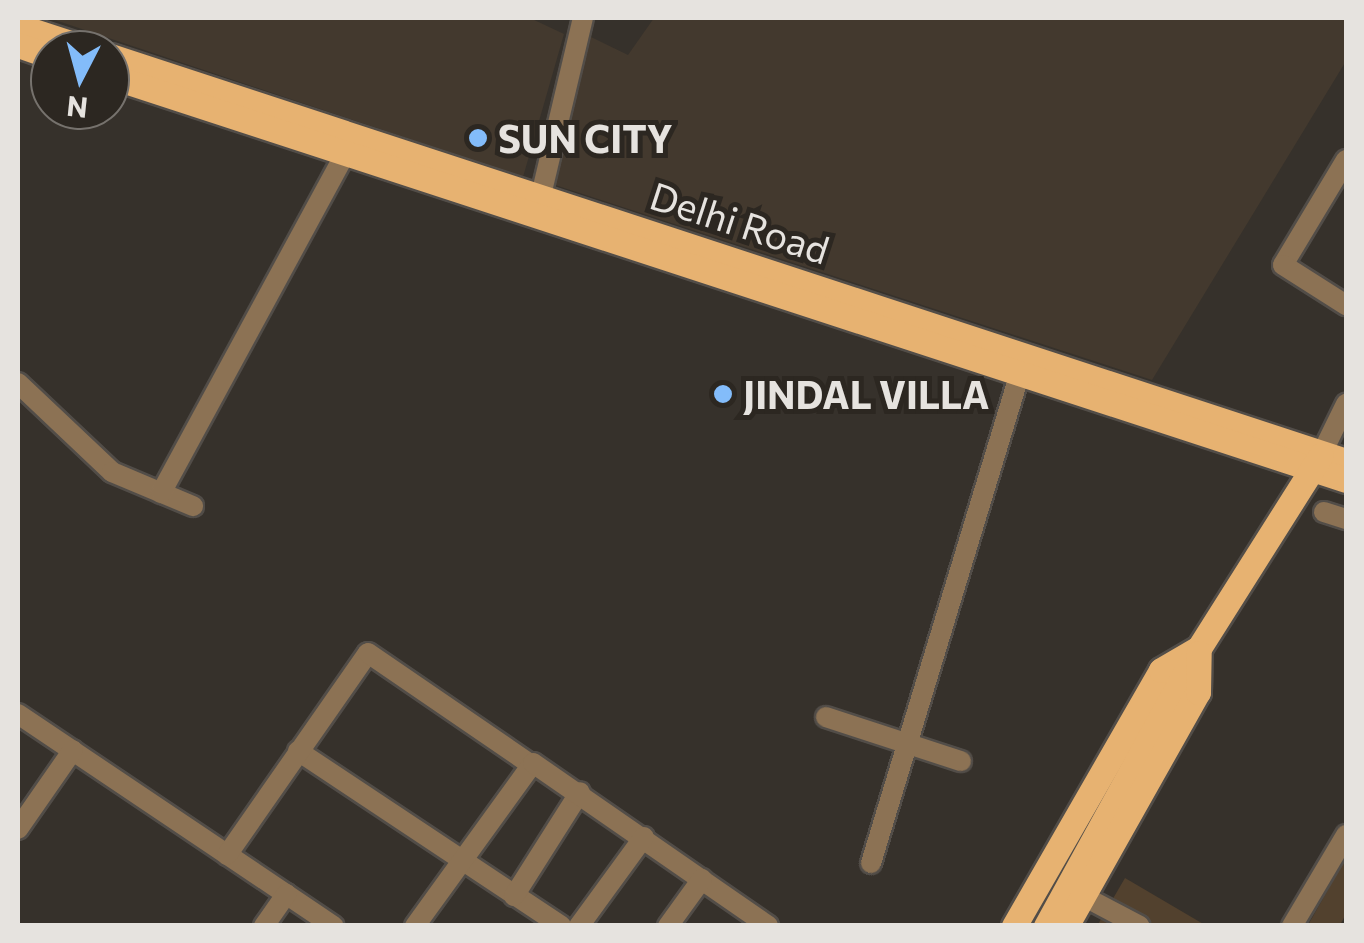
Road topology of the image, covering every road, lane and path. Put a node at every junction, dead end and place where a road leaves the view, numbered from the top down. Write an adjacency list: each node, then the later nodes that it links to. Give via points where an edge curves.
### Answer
1 (573, 21): 6 (street)
2 (130, 63): 6 (main road, Delhi Road)
3 (130, 83): 4 (main road, Delhi Road)
4 (345, 154): 6 (main road, Delhi Road); 13 (street)
5 (1346, 160): 7 (street, via 1283,265)
6 (538, 206): 8 (main road, Delhi Road); 11 (main road, Delhi Road)
7 (1346, 305)
8 (1020, 373): 11 (main road, Delhi Road); 20 (street)
9 (18, 383): 13 (street, via 112,472)
10 (1346, 404): 11 (street)
11 (1327, 461): 12 (main road, Delhi Road); 17 (main road)
12 (1346, 480)
13 (161, 493): 14 (street)
14 (193, 506)
15 (1324, 512): 16 (street)
16 (1346, 519)
17 (1199, 648): 35 (main road, via 1198,692); 43 (main road, via 1160,670); 44 (main road)
18 (18, 714): 21 (street)
19 (826, 717): 20 (street)
20 (906, 743): 23 (street); 31 (street)
21 (73, 750): 26 (street); 29 (street)
22 (298, 750): 24 (street, via 368,653); 29 (street); 30 (street)
23 (961, 761)
24 (530, 764): 25 (street); 30 (street)
25 (580, 792): 28 (street); 34 (street)
26 (18, 829)
27 (1346, 835): 47 (street)
28 (644, 838): 32 (street); 40 (street)
29 (227, 855): 33 (street)
30 (460, 861): 34 (street); 38 (street)
31 (871, 863)
32 (702, 878): 41 (street); 42 (street)
33 (286, 894): 36 (street); 37 (street)
34 (514, 896): 39 (street)
35 (1083, 896): 45 (main road); 46 (street)
36 (264, 926)
37 (333, 926)
38 (416, 926)
39 (561, 926)
40 (580, 926)
41 (668, 926)
42 (768, 926)
43 (1014, 926)
44 (1046, 926)
45 (1066, 926)
46 (1140, 926)
47 (1292, 926)

